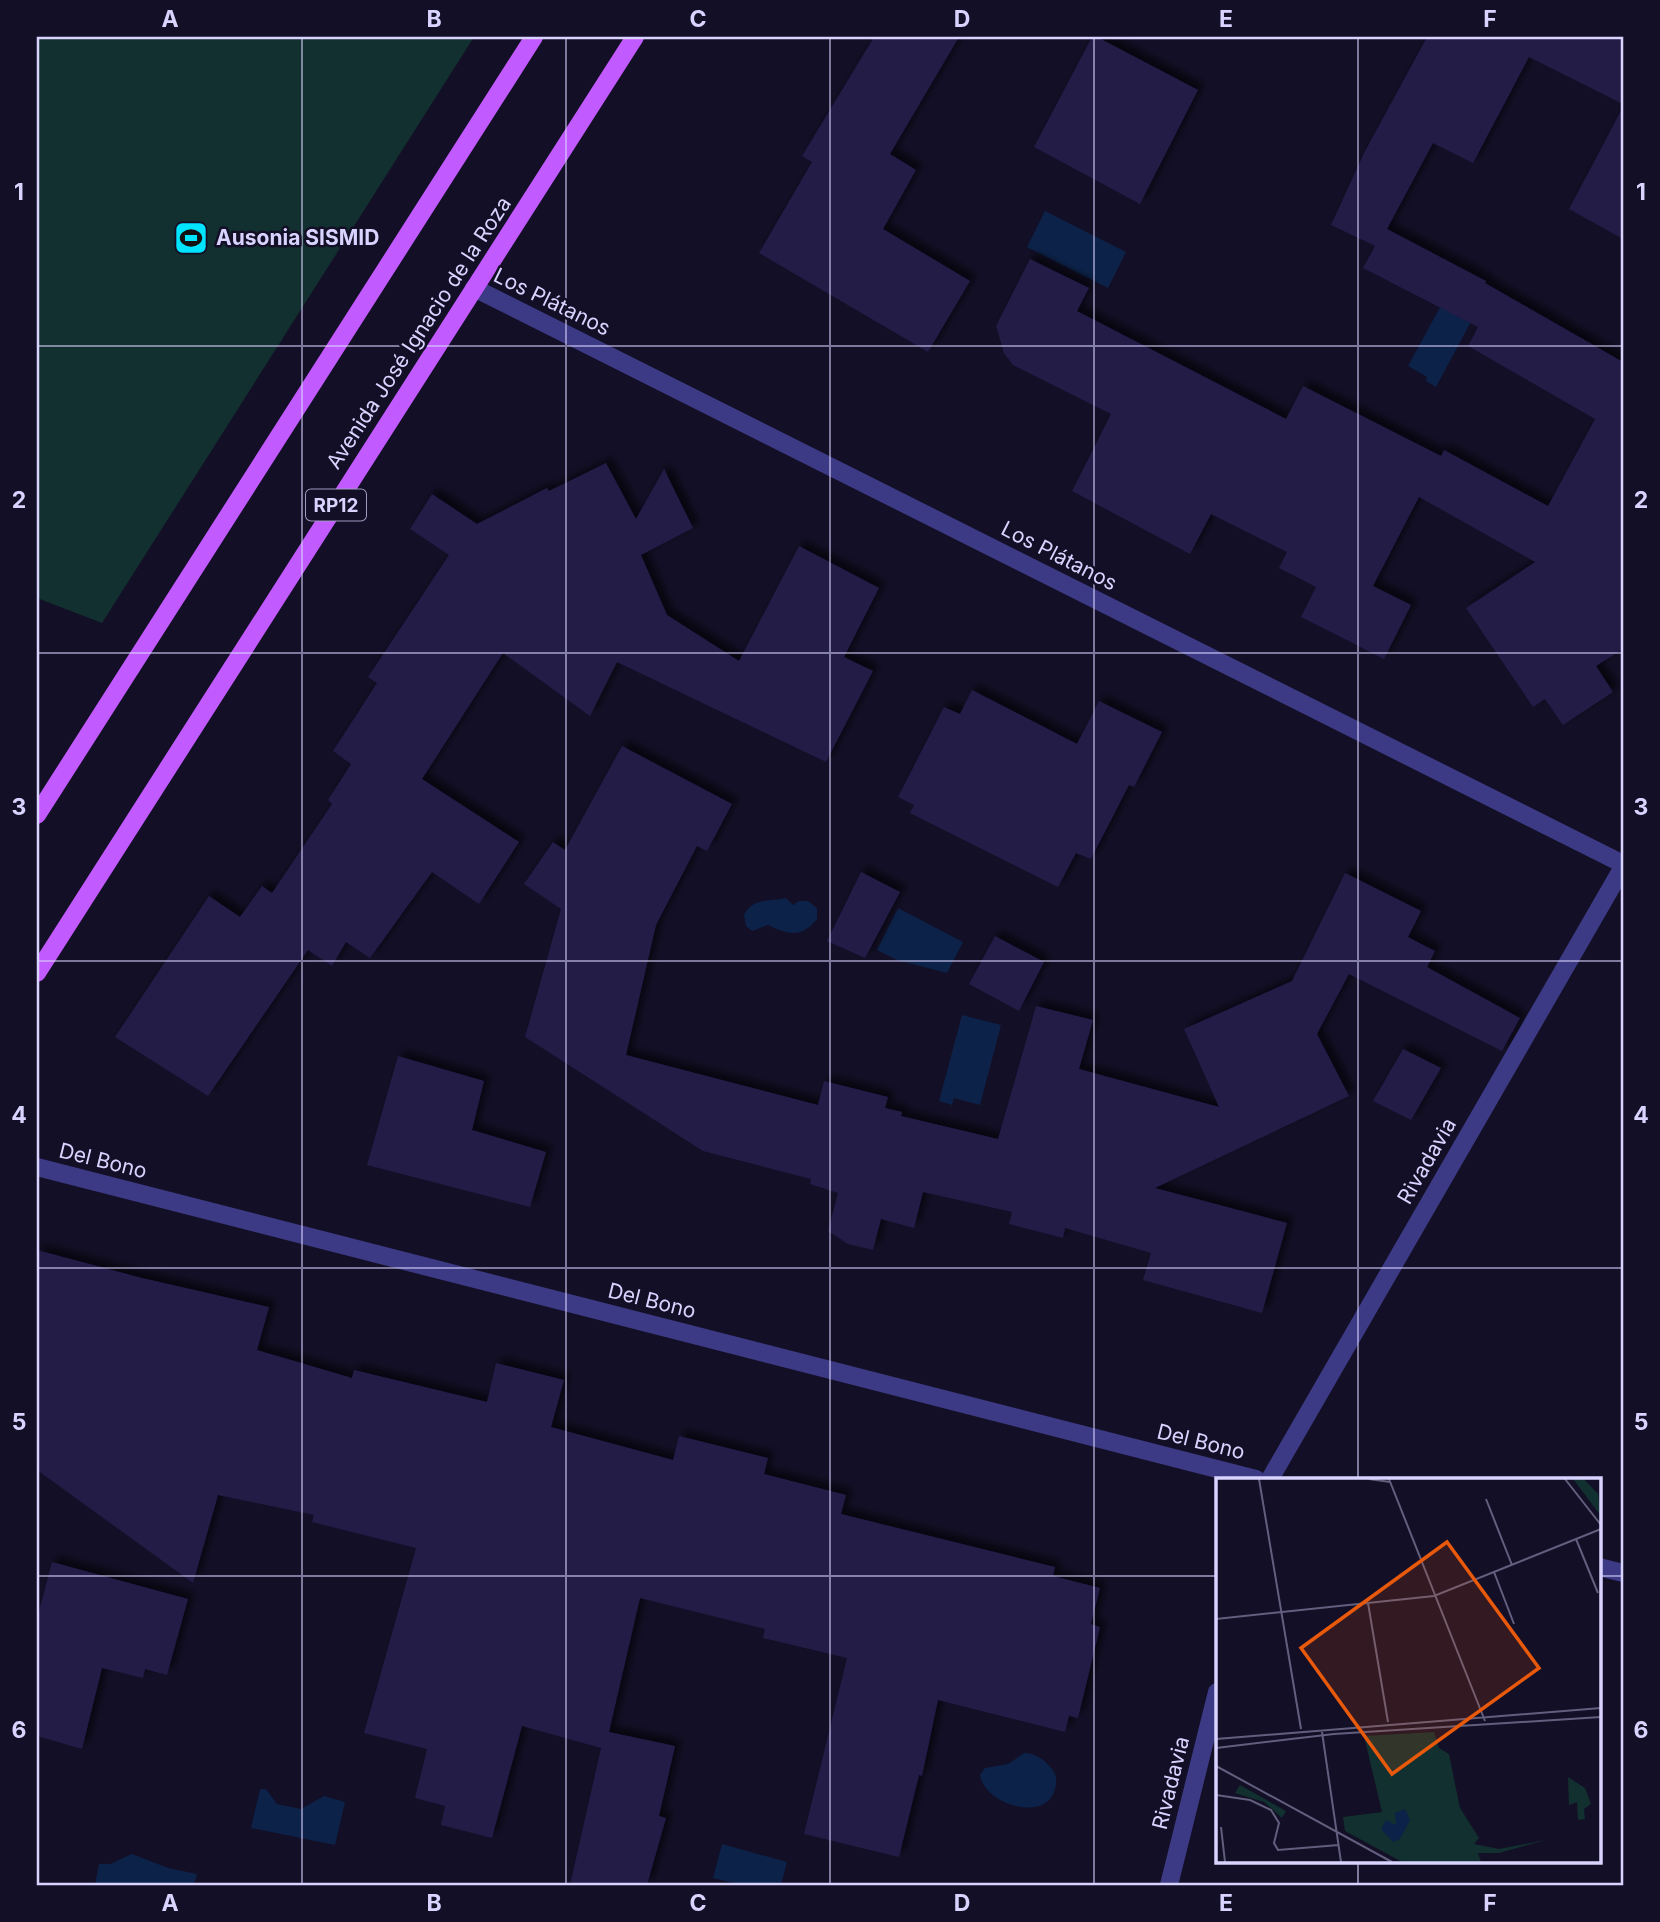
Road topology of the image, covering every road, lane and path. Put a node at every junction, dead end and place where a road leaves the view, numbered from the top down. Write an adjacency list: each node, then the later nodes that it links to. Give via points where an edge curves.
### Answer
1 (534, 37): 4 (main road)
2 (635, 37): 3 (main road, Avenida José Ignacio de la Roza / RP12)
3 (474, 288): 5 (street, Los Plátanos); 6 (main road, Avenida José Ignacio de la Roza / RP12)
4 (37, 814)
5 (1623, 866): 9 (street, Rivadavia)
6 (37, 973)
7 (37, 1167): 8 (street, Del Bono)
8 (1252, 1478)
9 (1271, 1478)
10 (1600, 1567): 11 (street)
11 (1623, 1573)
12 (1216, 1696): 13 (street, Rivadavia)
13 (1169, 1885)

